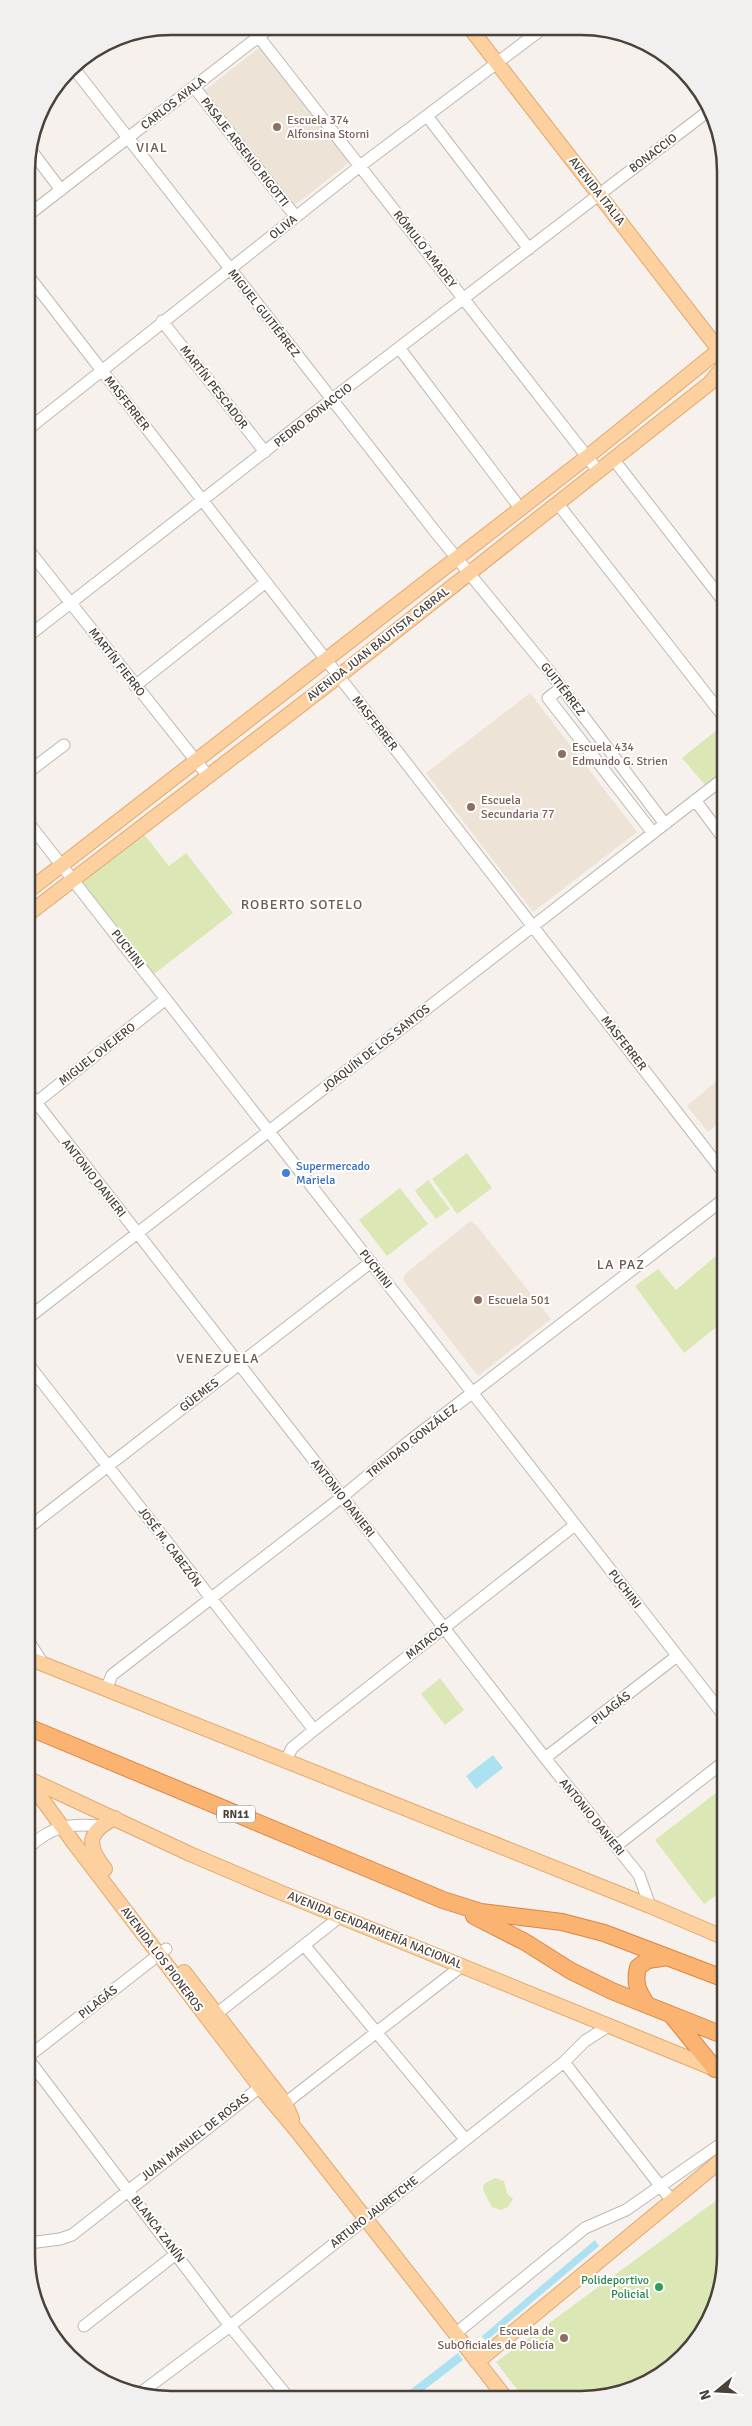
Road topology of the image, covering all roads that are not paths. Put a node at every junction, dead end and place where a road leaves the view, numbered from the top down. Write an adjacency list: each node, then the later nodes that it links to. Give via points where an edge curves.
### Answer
1 (475, 35): 4 (main road, AVENIDA ITALIA)
2 (534, 35): 4 (street, OLIVA)
3 (259, 36): 6 (street, CARLOS AYALA); 11 (street, RÓMULO AMADEY)
4 (497, 64): 8 (street, OLIVA); 13 (main road, AVENIDA ITALIA)
5 (77, 73): 9 (street, MIGUEL GUITIÉRREZ)
6 (194, 87): 9 (street, CARLOS AYALA); 15 (street, PASAJE ARSENIO RIGOTTI)
7 (704, 114): 13 (street, BONACCIO)
8 (427, 116): 11 (street, OLIVA); 16 (street)
9 (128, 138): 12 (street, CARLOS AYALA); 17 (street, MIGUEL GUITIÉRREZ)
10 (36, 157): 12 (street)
11 (360, 166): 15 (street, OLIVA); 19 (street, RÓMULO AMADEY)
12 (61, 190): 14 (street, CARLOS AYALA)
13 (600, 193): 16 (street, PEDRO BONACCIO); 21 (main road, AVENIDA ITALIA)
14 (35, 210)
15 (296, 217): 17 (street, OLIVA)
16 (529, 248): 19 (street, PEDRO BONACCIO)
17 (229, 269): 20 (street, OLIVA); 26 (street, MIGUEL GUITIÉRREZ)
18 (35, 284): 24 (street, MASFERRER)
19 (463, 298): 22 (street, PEDRO BONACCIO); 29 (street, RÓMULO AMADEY)
20 (162, 321): 24 (street, OLIVA); 28 (street, MARTÍN PESCADOR)
21 (717, 345)
22 (400, 348): 26 (street, PEDRO BONACCIO); 34 (street)
23 (717, 355): 29 (main road, AVENIDA JUAN BAUTISTA CABRAL)
24 (102, 371): 27 (street, OLIVA); 32 (street, MASFERRER)
25 (717, 374): 30 (main road, AVENIDA JUAN BAUTISTA CABRAL)
26 (332, 399): 28 (street, PEDRO BONACCIO); 35 (street, MIGUEL GUITIÉRREZ)
27 (35, 422)
28 (265, 452): 32 (street, PEDRO BONACCIO)
29 (588, 457): 31 (street, RÓMULO AMADEY); 34 (main road, AVENIDA JUAN BAUTISTA CABRAL)
30 (614, 460): 31 (main road, AVENIDA JUAN BAUTISTA CABRAL); 39 (street)
31 (599, 472): 33 (main road, AVENIDA JUAN BAUTISTA CABRAL)
32 (203, 501): 38 (street, MASFERRER); 40 (street, PEDRO BONACCIO)
33 (558, 504): 37 (main road, AVENIDA JUAN BAUTISTA CABRAL); 46 (street)
34 (520, 508): 35 (main road, AVENIDA JUAN BAUTISTA CABRAL)
35 (458, 557): 37 (street, GUITIÉRREZ); 42 (main road, AVENIDA JUAN BAUTISTA CABRAL)
36 (35, 558): 40 (street, MARTÍN FIERRO)
37 (470, 573): 43 (main road, AVENIDA JUAN BAUTISTA CABRAL); 45 (street, GUITIÉRREZ)
38 (266, 582): 42 (street, MASFERRER); 44 (street)
39 (717, 593)
40 (71, 603): 41 (street, PEDRO BONACCIO); 44 (street, MARTÍN FIERRO)
41 (35, 632)
42 (326, 660): 43 (street, MASFERRER); 48 (main road, AVENIDA JUAN BAUTISTA CABRAL)
43 (339, 676): 50 (main road, AVENIDA JUAN BAUTISTA CABRAL); 61 (street, MASFERRER)
44 (135, 686): 48 (street, MARTÍN FIERRO)
45 (562, 688): 53 (street, GUITIÉRREZ); 56 (street, via 548,698)
46 (717, 708)
47 (64, 746): 49 (street)
48 (196, 761): 50 (street, MARTÍN FIERRO); 57 (main road, AVENIDA JUAN BAUTISTA CABRAL)
49 (35, 767)
50 (208, 776): 58 (main road, AVENIDA JUAN BAUTISTA CABRAL)
51 (717, 783): 52 (street, JOAQUÍN DE LOS SANTOS)
52 (695, 800): 53 (street, JOAQUÍN DE LOS SANTOS); 54 (street)
53 (665, 824): 56 (street, JOAQUÍN DE LOS SANTOS)
54 (717, 829)
55 (35, 831): 57 (street, PUCHINI)
56 (653, 834): 61 (street, JOAQUÍN DE LOS SANTOS)
57 (62, 865): 58 (street, PUCHINI); 59 (main road, AVENIDA JUAN BAUTISTA CABRAL)
58 (73, 879): 60 (main road, AVENIDA JUAN BAUTISTA CABRAL); 62 (street, PUCHINI)
59 (35, 886)
60 (35, 908)
61 (533, 926): 65 (street, JOAQUÍN DE LOS SANTOS); 66 (street, MASFERRER)
62 (166, 999): 63 (street, MIGUEL OVEJERO); 65 (street, PUCHINI)
63 (35, 1104)
64 (35, 1110): 68 (street, ANTONIO DANIERI)
65 (269, 1131): 68 (street, JOAQUÍN DE LOS SANTOS); 69 (street, PUCHINI)
66 (717, 1164)
67 (717, 1204): 73 (street, TRINIDAD GONZÁLEZ)
68 (137, 1233): 70 (street, JOAQUÍN DE LOS SANTOS); 71 (street, ANTONIO DANIERI)
69 (371, 1262): 71 (street, GÜEMES); 73 (street, PUCHINI)
70 (35, 1313)
71 (239, 1364): 74 (street, GÜEMES); 75 (street, ANTONIO DANIERI)
72 (35, 1373): 74 (street, JOSÉ M. CABEZÓN)
73 (472, 1394): 75 (street, TRINIDAD GONZÁLEZ); 77 (street, PUCHINI)
74 (108, 1466): 76 (street, GÜEMES); 78 (street, JOSÉ M. CABEZÓN)
75 (342, 1497): 78 (street, TRINIDAD GONZÁLEZ); 79 (street, ANTONIO DANIERI)
76 (35, 1523)
77 (575, 1525): 79 (street, MATACOS); 81 (street, PUCHINI)
78 (210, 1600): 84 (street, TRINIDAD GONZÁLEZ, via 112,1675); 86 (street, JOSÉ M. CABEZÓN)
79 (444, 1628): 86 (street, MATACOS); 88 (street, ANTONIO DANIERI)
80 (35, 1651): 83 (street)
81 (677, 1656): 85 (street, PUCHINI); 88 (street, PILAGÁS)
82 (35, 1661): 83 (main road)
83 (43, 1664): 84 (main road)
84 (106, 1688): 89 (main road)
85 (717, 1708)
86 (314, 1730): 89 (street, MATACOS, via 292,1748)
87 (35, 1731): 98 (highway, RN11)
88 (545, 1758): 97 (street, ANTONIO DANIERI)
89 (285, 1762): 99 (main road)
90 (717, 1767): 97 (street)
91 (35, 1781): 93 (main road, AVENIDA GENDARMERÍA NACIONAL)
92 (35, 1786): 95 (main road, AVENIDA LOS PIONEROS)
93 (115, 1818): 94 (main road); 100 (main road, AVENIDA GENDARMERÍA NACIONAL, via 268,1888)
94 (100, 1826): 95 (street, via 74,1824); 103 (main road, AVENIDA LOS PIONEROS, via 93,1836 94,1856)
95 (61, 1827): 96 (street); 103 (main road, AVENIDA LOS PIONEROS)
96 (35, 1842)
97 (616, 1846): 99 (street, ANTONIO DANIERI, via 639,1875)
98 (443, 1900): 104 (highway, RN11, via 481,1912 562,1922); 109 (highway, RN11, via 525,1942 571,1971)
99 (650, 1906): 101 (main road)
100 (341, 1916): 102 (street); 105 (main road, AVENIDA GENDARMERÍA NACIONAL)
101 (717, 1935)
102 (304, 1945): 111 (street); 113 (street)
103 (163, 1952): 111 (main road, AVENIDA LOS PIONEROS); 115 (street, PILAGÁS)
104 (670, 1956): 107 (highway, RN11); 109 (highway, via 648,1960 638,1967 637,1990)
105 (463, 1965): 112 (main road, AVENIDA GENDARMERÍA NACIONAL); 113 (street)
106 (717, 1969): 107 (highway)
107 (705, 1970): 108 (highway, RN11)
108 (717, 1975)
109 (647, 2005): 110 (highway, RN11)
110 (672, 2015): 114 (highway, RN11); 118 (highway)
111 (213, 2017): 120 (main road, AVENIDA LOS PIONEROS); 121 (main road, AVENIDA LOS PIONEROS)
112 (607, 2027): 116 (street, ARTURO JAURETCHE, via 585,2041); 119 (main road, AVENIDA GENDARMERÍA NACIONAL)
113 (378, 2031): 121 (street); 122 (street)
114 (717, 2033)
115 (35, 2051)
116 (564, 2062): 122 (street, ARTURO JAURETCHE); 125 (street)
117 (35, 2068): 126 (street, BLANCA ZANÍN)
118 (717, 2068)
119 (717, 2070)
120 (260, 2087): 121 (main road, AVENIDA LOS PIONEROS); 126 (street, JUAN MANUEL DE ROSAS)
121 (282, 2106): 128 (main road, AVENIDA LOS PIONEROS)
122 (466, 2139): 128 (street, ARTURO JAURETCHE)
123 (717, 2147): 125 (street)
124 (717, 2164): 127 (main road)
125 (660, 2186): 127 (street); 133 (street, via 626,2210 585,2228)
126 (128, 2189): 129 (street, JUAN MANUEL DE ROSAS, via 72,2235 60,2240); 130 (street, BLANCA ZANÍN)
127 (672, 2201): 134 (main road)
128 (365, 2218): 132 (street, ARTURO JAURETCHE); 133 (main road, AVENIDA LOS PIONEROS)
129 (35, 2242)
130 (176, 2254): 131 (street); 132 (street, BLANCA ZANÍN)
131 (84, 2326)
132 (230, 2326): 135 (street, ARTURO JAURETCHE); 136 (street, BLANCA ZANÍN)
133 (455, 2334): 134 (main road, AVENIDA LOS PIONEROS)
134 (477, 2362): 137 (main road, AVENIDA LOS PIONEROS)
135 (146, 2388)
136 (283, 2391)
137 (500, 2391)

